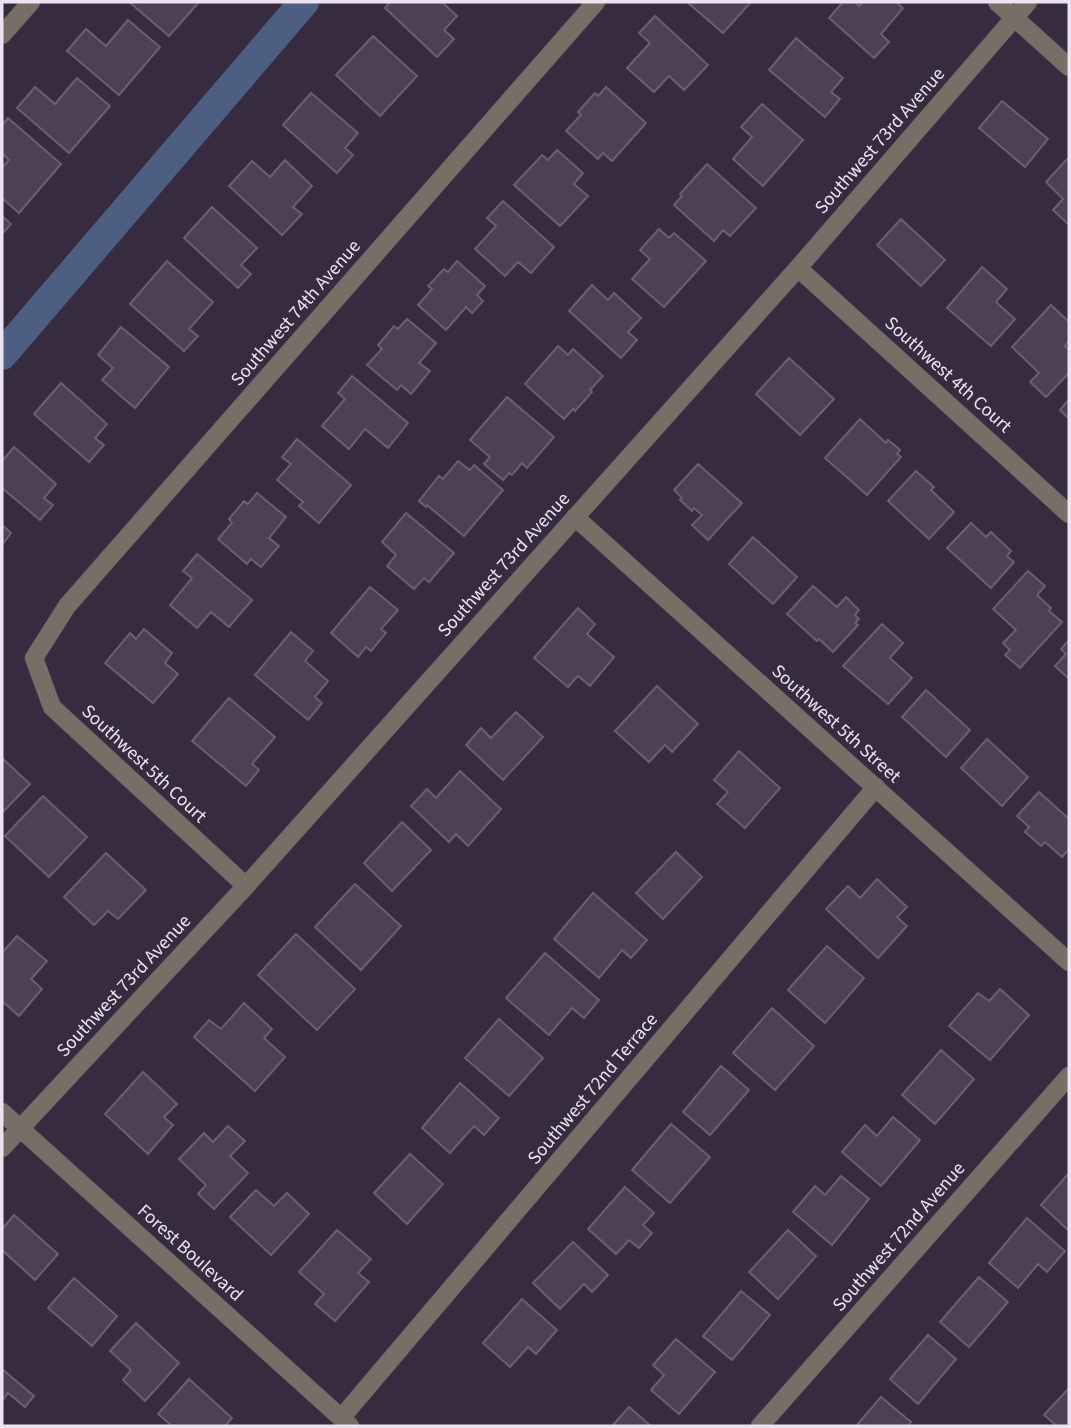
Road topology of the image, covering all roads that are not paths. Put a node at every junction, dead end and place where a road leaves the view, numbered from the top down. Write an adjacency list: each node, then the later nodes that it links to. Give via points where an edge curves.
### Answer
1 (31, 2): 6 (street)
2 (596, 2): 11 (street, Southwest 74th Avenue, via 67,606)
3 (997, 2): 5 (street)
4 (1028, 2): 5 (street, Southwest 73rd Avenue)
5 (1014, 18): 7 (street); 8 (street, Southwest 73rd Avenue)
6 (2, 35)
7 (1069, 67)
8 (798, 268): 9 (street, Southwest 4th Court); 10 (street, Southwest 73rd Avenue)
9 (1069, 514)
10 (575, 517): 12 (street, Southwest 5th Street); 13 (street, Southwest 73rd Avenue)
11 (34, 658): 13 (street, Southwest 5th Court, via 52,707)
12 (876, 787): 14 (street, Southwest 5th Street); 19 (street, Southwest 72nd Terrace)
13 (246, 886): 17 (street, Southwest 73rd Avenue)
14 (1069, 962)
15 (1069, 1076): 20 (street, Southwest 72nd Avenue)
16 (2, 1112): 17 (street, Forest Boulevard)
17 (19, 1128): 18 (street, Southwest 73rd Avenue); 19 (street, Forest Boulevard)
18 (2, 1148)
19 (346, 1422)
20 (760, 1426)

